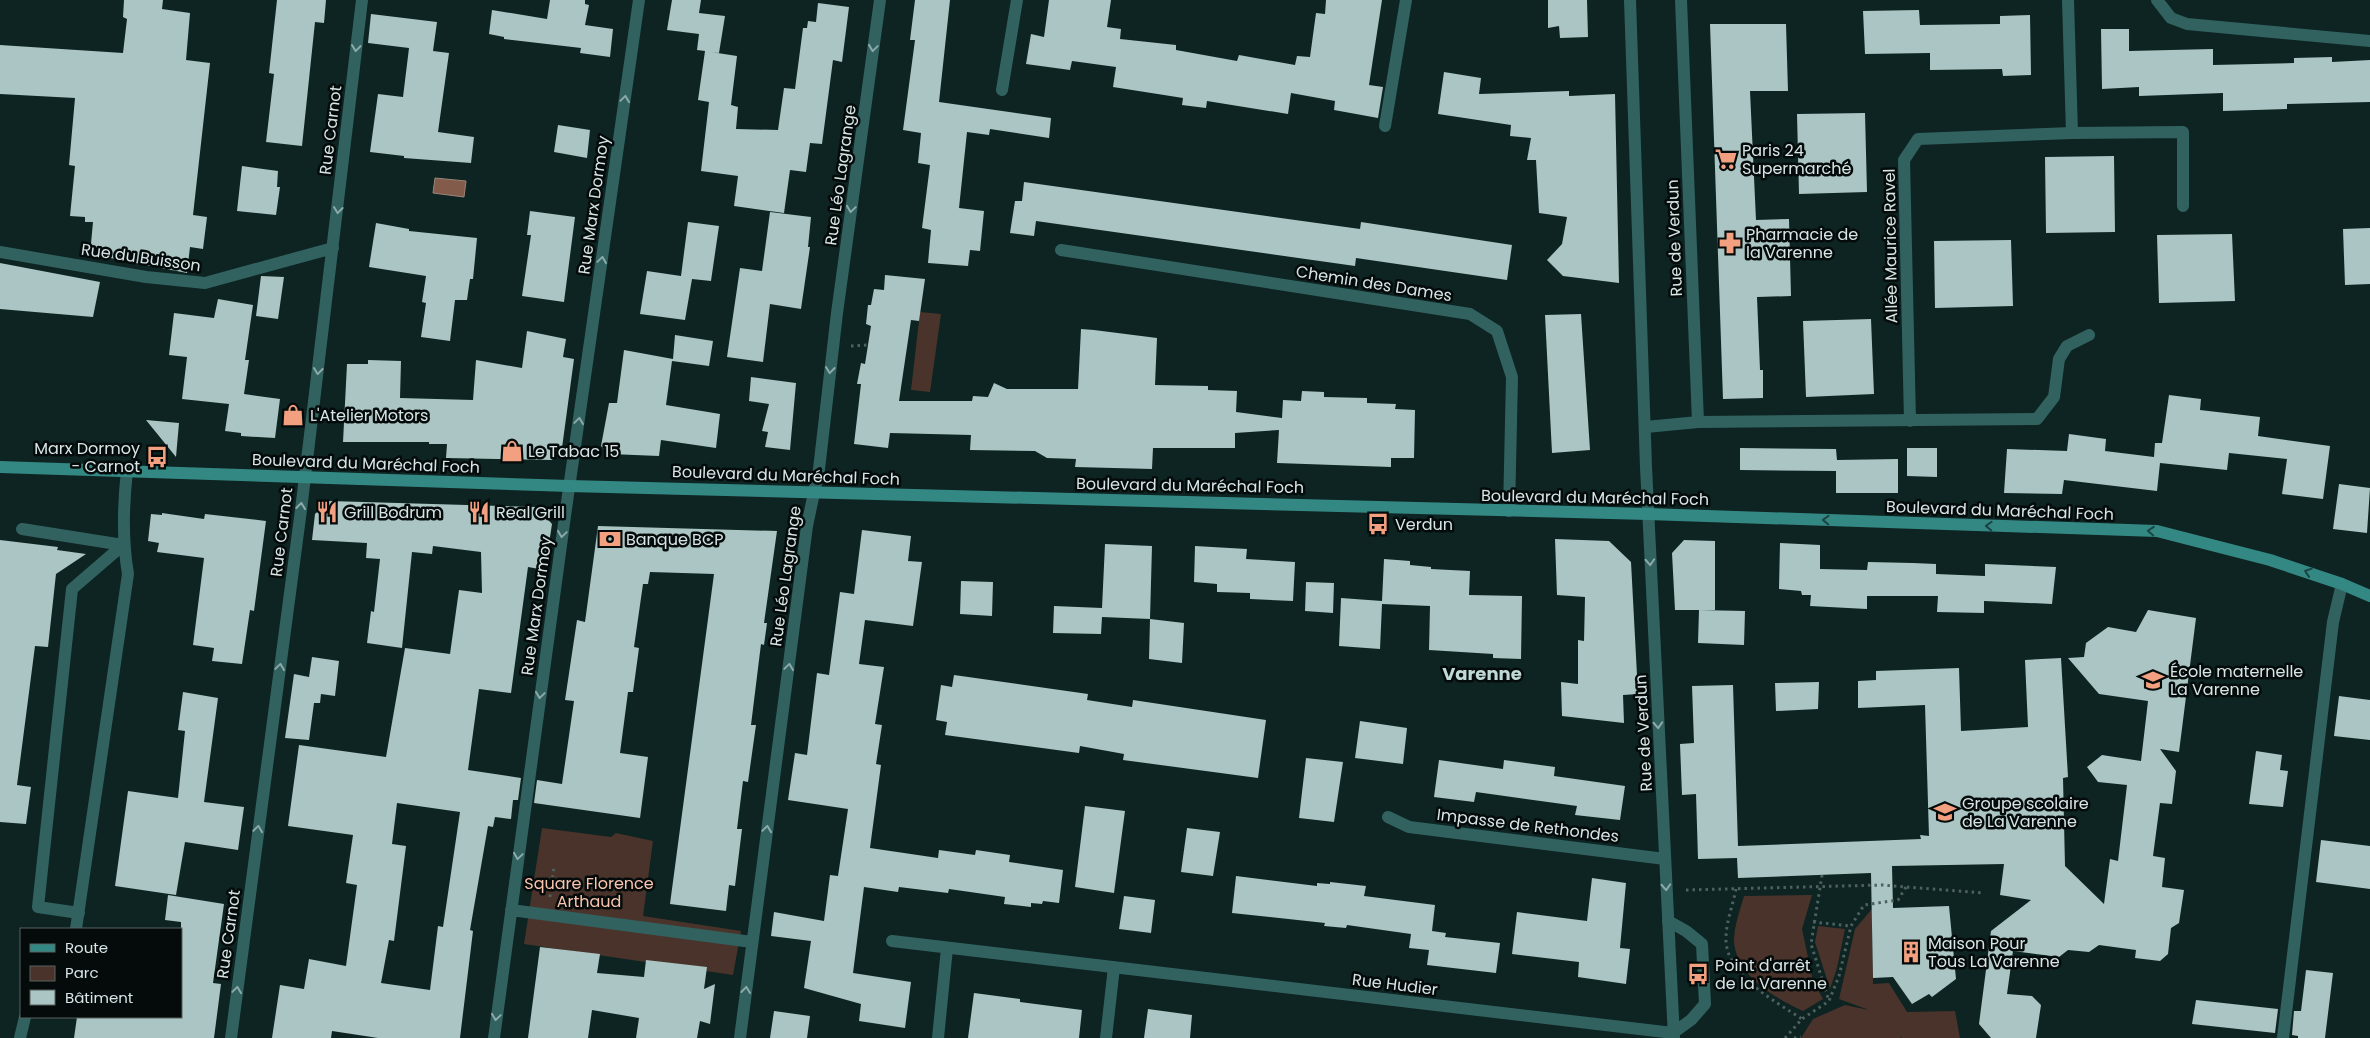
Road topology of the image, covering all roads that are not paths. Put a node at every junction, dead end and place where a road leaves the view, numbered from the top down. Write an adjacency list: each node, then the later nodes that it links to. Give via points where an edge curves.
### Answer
1 (362, 0): 15 (street, Rue Carnot, one-way to 15)
2 (639, 0): 25 (street, Rue Marx Dormoy, one-way to 2)
3 (880, 0): 26 (street, Rue Léo Lagrange, one-way to 26, via 838,303 819,469)
4 (1017, 0): 11 (street)
5 (1406, 0): 12 (street)
6 (1630, 0): 21 (street, Rue de Verdun)
7 (1681, 0): 20 (street, Rue de Verdun)
8 (2068, 0): 13 (street)
9 (2157, 0): 10 (street, via 2171,18 2187,24)
10 (2370, 41)
11 (1002, 90)
12 (1385, 126)
13 (2072, 133): 14 (street, Allée Maurice Ravel, via 2182,132); 19 (street, Allée Maurice Ravel, via 1918,138 1904,160)
14 (2183, 206)
15 (333, 248): 17 (street, Rue du Buisson, via 205,283 146,277); 24 (street, Rue Carnot, one-way to 24)
16 (1061, 250): 27 (street, Chemin des Dames, via 1470,314 1497,331 1512,377)
17 (0, 252)
18 (2089, 335): 19 (street, via 2067,346 2059,359 2054,397 2037,419)
19 (1910, 421): 20 (street)
20 (1698, 422): 21 (street)
21 (1646, 427): 28 (street, Rue de Verdun)
22 (0, 467): 23 (main road, Boulevard du Maréchal Foch)
23 (127, 471): 24 (main road, Boulevard du Maréchal Foch); 30 (street)
24 (304, 477): 25 (main road, Boulevard du Maréchal Foch); 46 (street, Rue Carnot, one-way to 24)
25 (569, 486): 26 (main road, Boulevard du Maréchal Foch); 35 (street, Rue Marx Dormoy, one-way to 35)
26 (812, 492): 27 (main road, Boulevard du Maréchal Foch); 40 (street, Rue Léo Lagrange, one-way to 26)
27 (1509, 511): 28 (main road, Boulevard du Maréchal Foch)
28 (1648, 514): 31 (main road, Boulevard du Maréchal Foch, one-way to 28, via 2270,560 2157,531); 34 (street, Rue de Verdun, one-way to 34)
29 (22, 529): 30 (street)
30 (123, 545): 36 (street, via 128,574); 36 (street, via 72,589 38,907)
31 (2342, 584): 32 (main road, Boulevard du Maréchal Foch); 51 (street, via 2333,622)
32 (2370, 596)
33 (1388, 817): 34 (street, Impasse de Rethondes, via 1409,827)
34 (1665, 858): 37 (street, Rue de Verdun, one-way to 37)
35 (511, 910): 40 (street); 47 (street, Rue Marx Dormoy, one-way to 47)
36 (79, 913): 38 (street)
37 (1668, 921): 44 (street, Rue de Verdun); 44 (street, via 1702,944 1705,1004)
38 (76, 928)
39 (892, 941): 41 (street, Rue Hudier)
40 (752, 942): 48 (street, Rue Léo Lagrange, one-way to 40)
41 (947, 948): 42 (street, Rue Hudier); 49 (street)
42 (1114, 967): 44 (street, Rue Hudier); 50 (street)
43 (25, 1018): 45 (street)
44 (1673, 1036)
45 (20, 1038)
46 (231, 1038)
47 (494, 1038)
48 (740, 1038)
49 (938, 1038)
50 (1106, 1038)
51 (2283, 1038)

